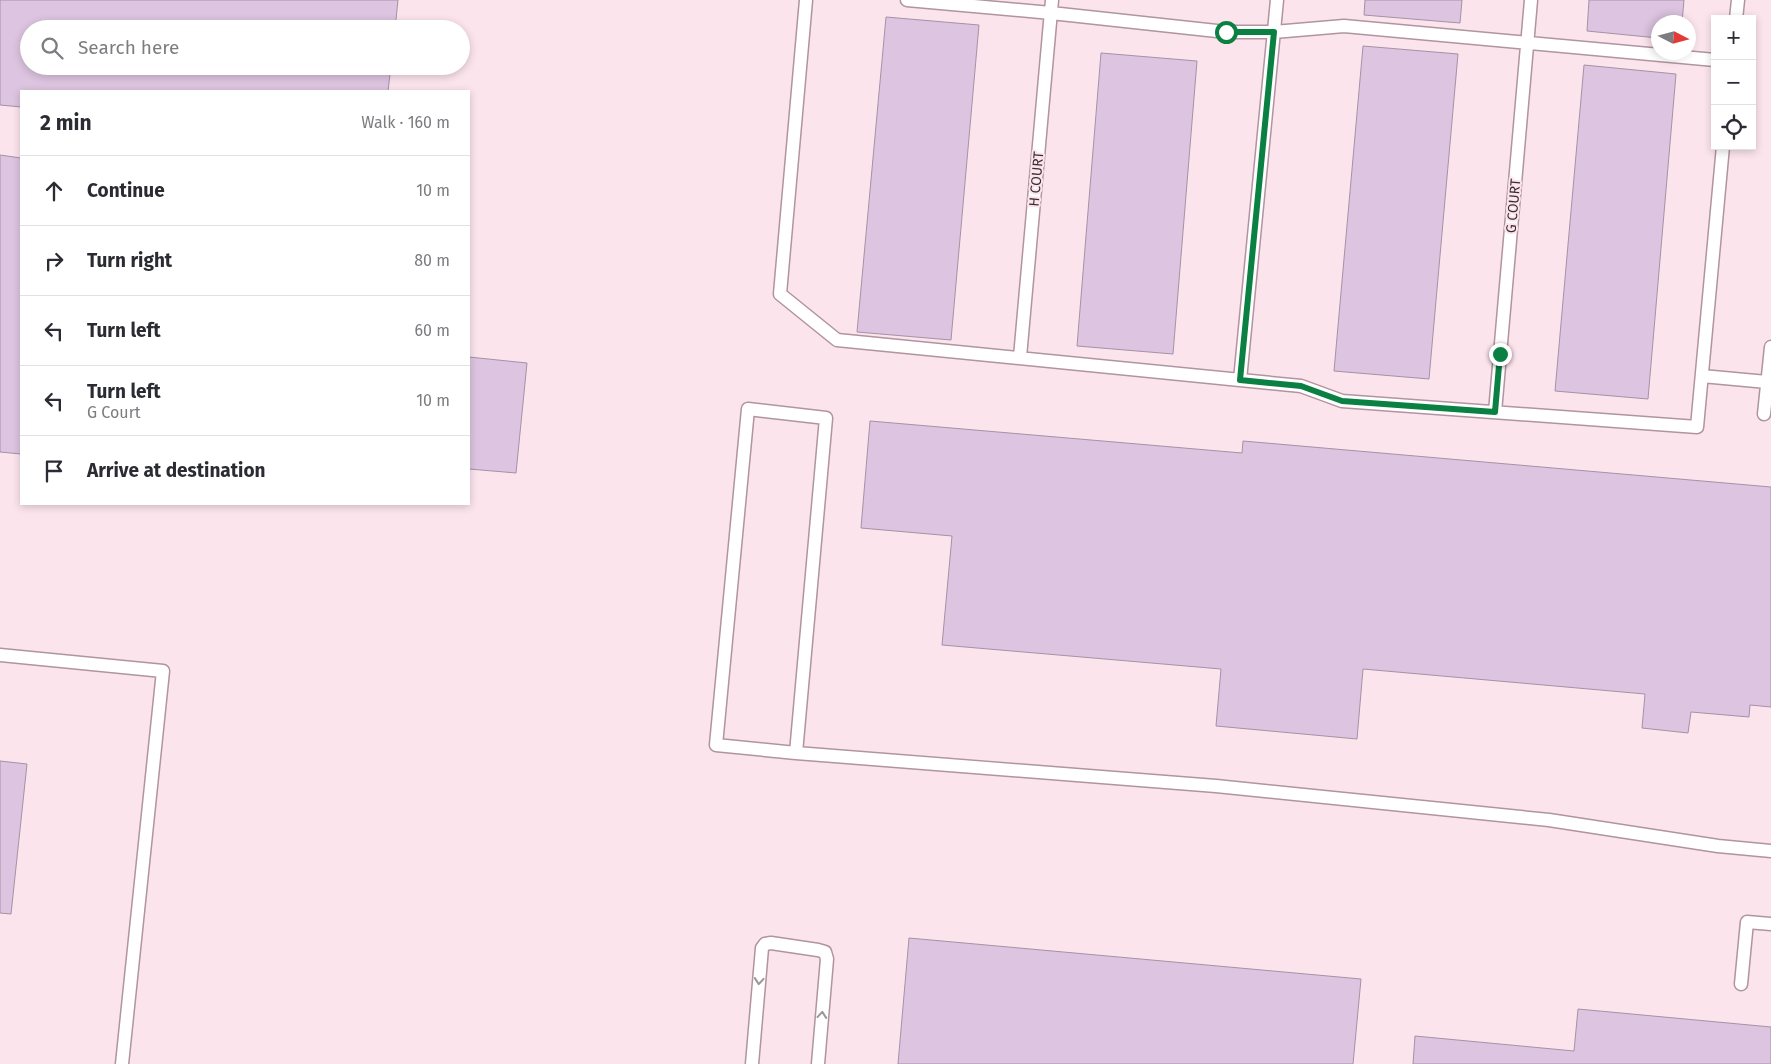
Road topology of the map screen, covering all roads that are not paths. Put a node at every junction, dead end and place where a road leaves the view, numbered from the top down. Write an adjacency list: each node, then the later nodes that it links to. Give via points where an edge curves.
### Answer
1 (806, 0): 13 (lane, via 780,294 837,340)
2 (907, 0): 6 (lane)
3 (1278, 0): 8 (lane)
4 (1531, 0): 9 (lane, G COURT)
5 (1738, 0): 7 (lane)
6 (1052, 6): 8 (lane, via 1226,32); 13 (lane, H COURT)
7 (1736, 15)
8 (1274, 32): 9 (lane, via 1344,26); 15 (lane)
9 (1527, 43): 10 (lane); 17 (lane, G COURT)
10 (1711, 60)
11 (1723, 150): 14 (lane)
12 (1771, 347): 16 (lane)
13 (1020, 357): 15 (lane)
14 (1702, 376): 16 (lane); 17 (lane, via 1697,427)
15 (1240, 380): 17 (lane, via 1301,386 1342,401)
16 (1767, 382): 18 (lane)
17 (1495, 412)
18 (1764, 414)
19 (0, 655): 24 (lane, via 163,672)
20 (796, 753): 20 (lane, via 716,745 748,409 826,418); 21 (lane, via 1216,786 1549,820)
21 (1771, 851)
22 (1771, 924): 23 (lane, via 1747,922)
23 (1741, 984)
24 (122, 1064)
25 (752, 1064): 26 (lane, one-way to 25, via 827,958 818,950 771,943 762,948)
26 (818, 1064)

